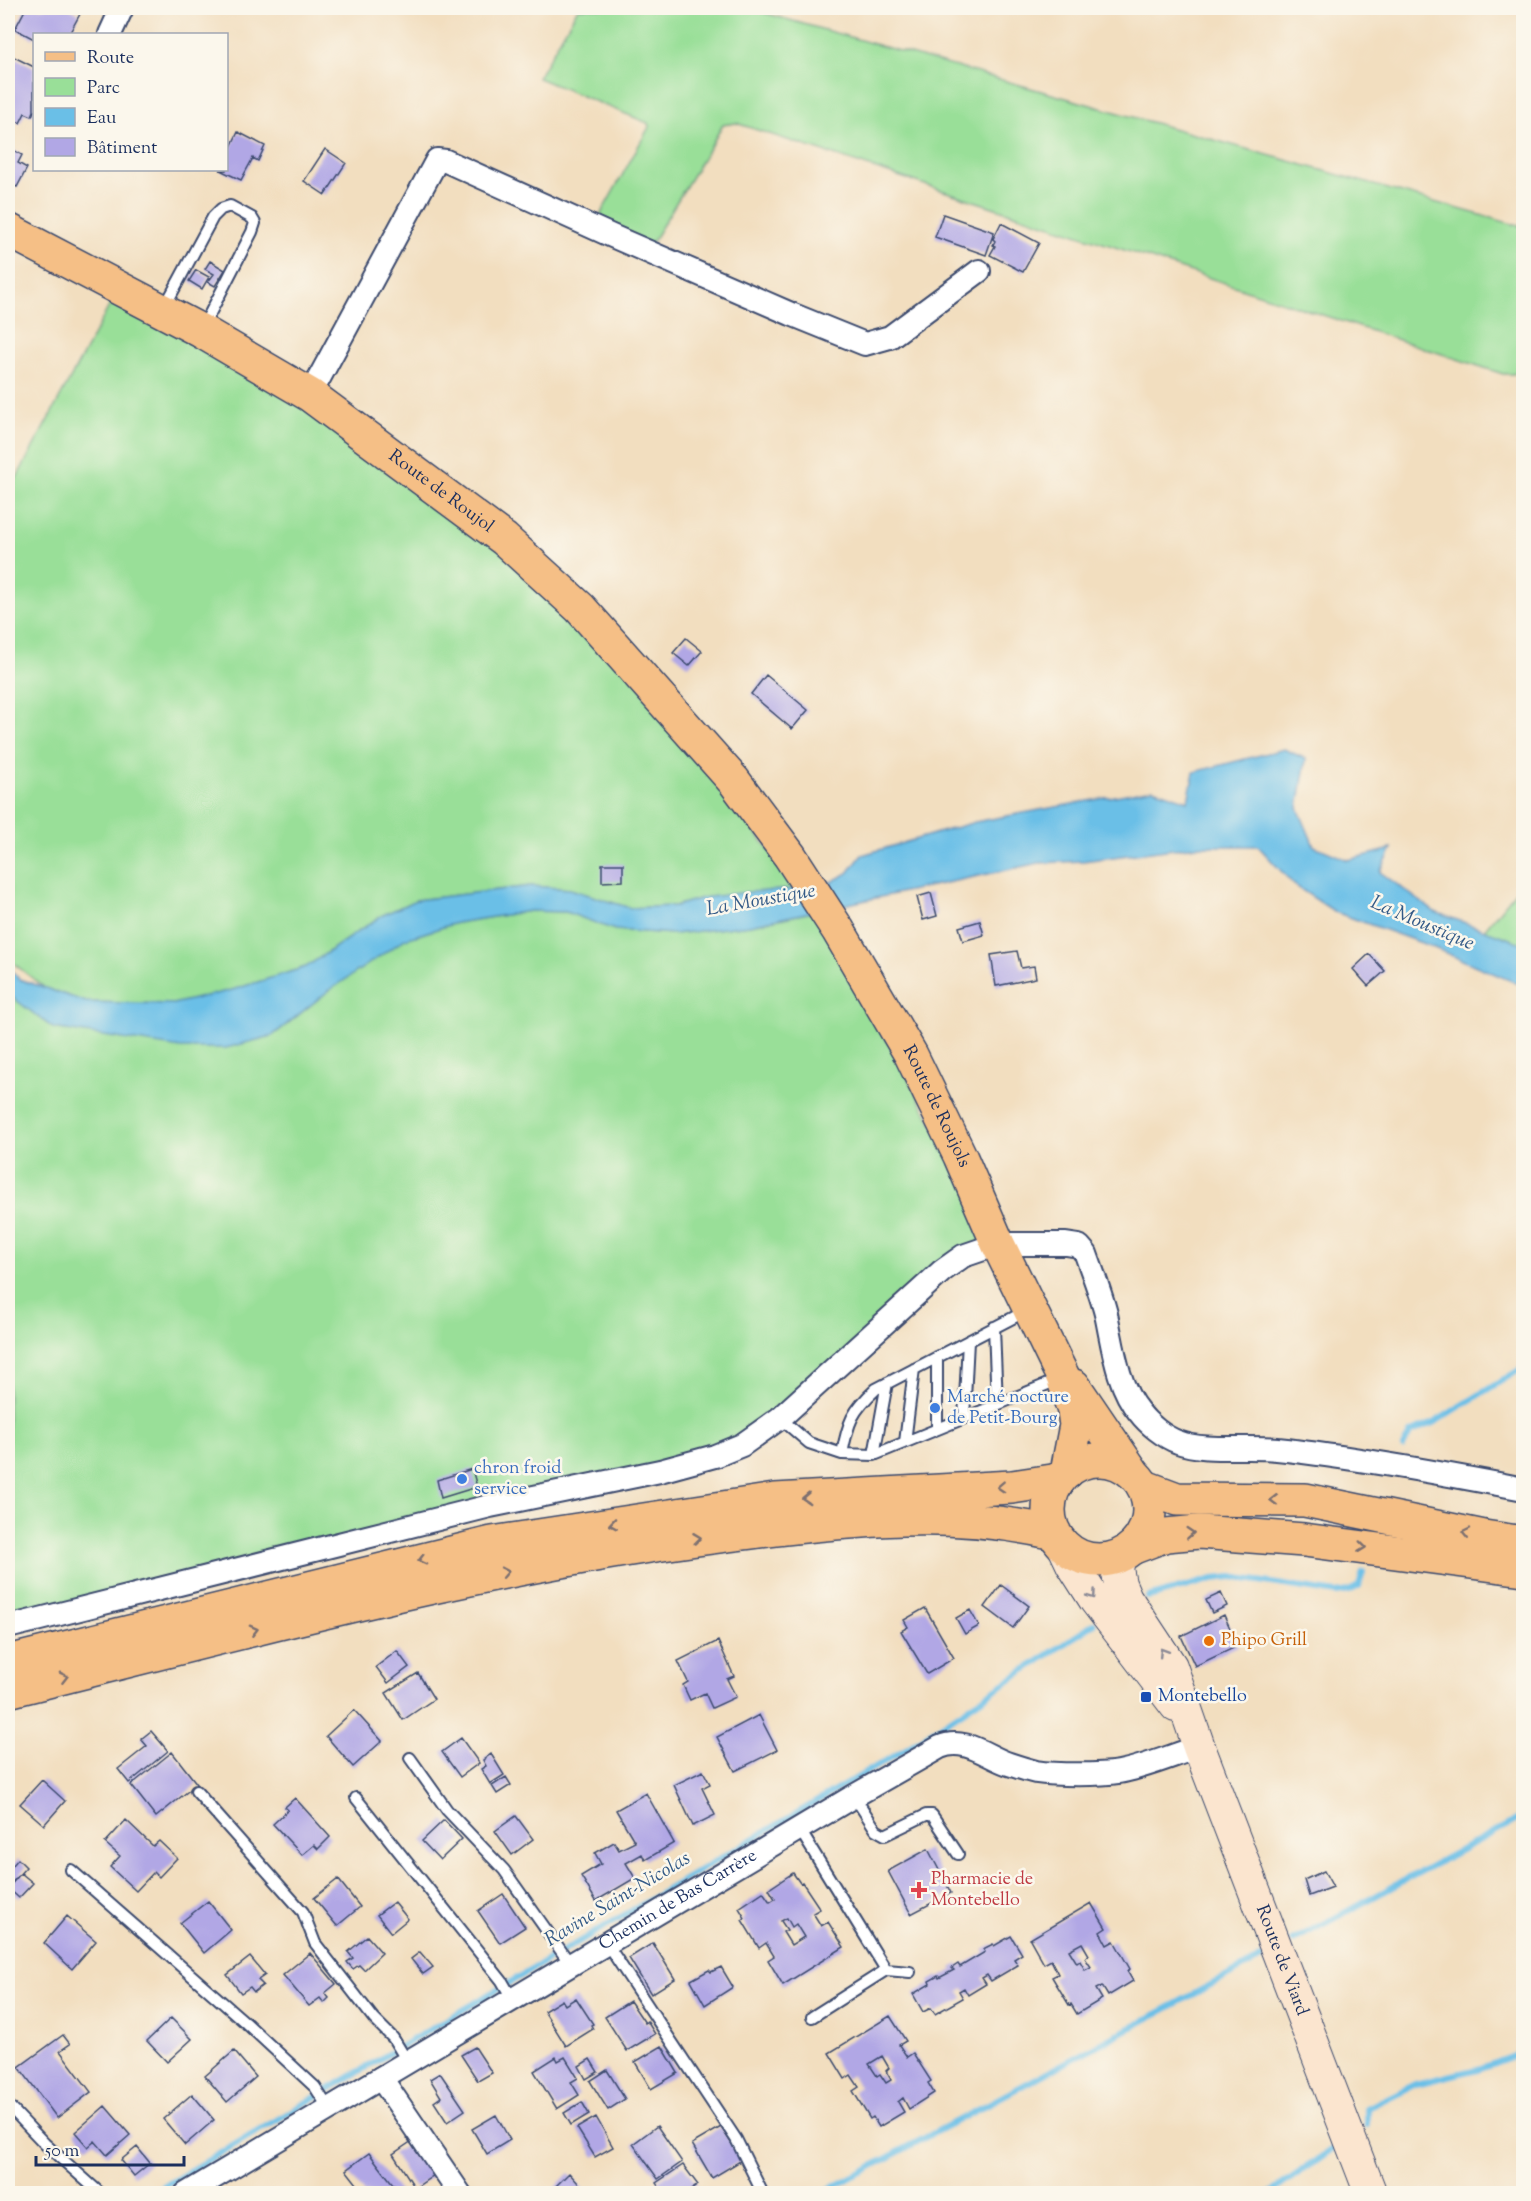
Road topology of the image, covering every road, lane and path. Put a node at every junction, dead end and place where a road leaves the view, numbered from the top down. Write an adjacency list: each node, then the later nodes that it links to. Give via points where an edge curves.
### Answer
1 (122, 8): 2 (street)
2 (110, 33)
3 (8, 230): 5 (main road, Route de Roujol)
4 (979, 272): 7 (street, via 890,337 865,344 437,160)
5 (163, 311): 6 (main road, Route de Roujol); 6 (lane, via 213,217 221,208 230,206 252,218 255,224)
6 (201, 331): 7 (main road, Route de Roujol)
7 (310, 395): 8 (main road, Route de Roujol, via 504,539 580,608 734,781)
8 (790, 856): 9 (main road, Route de Roujols, via 911,1055)
9 (998, 1244): 10 (main road, Route de Roujols); 18 (street, via 963,1256 942,1271); 26 (street, via 1079,1246 1086,1254 1106,1313 1125,1388 1138,1412 1178,1442 1200,1447 1276,1449 1426,1469)
10 (1029, 1310): 11 (lane); 15 (main road, Route de Roujols)
11 (994, 1328): 12 (lane); 17 (lane)
12 (968, 1341): 13 (lane); 19 (lane)
13 (937, 1357): 14 (lane); 20 (lane)
14 (914, 1369): 16 (lane); 21 (lane)
15 (1062, 1373): 17 (lane); 24 (main road, Route de Roujols, via 1076,1425); 25 (main road, Route de Roujols)
16 (888, 1383): 22 (lane, via 862,1401 847,1426); 23 (lane)
17 (997, 1405): 19 (lane)
18 (780, 1418): 22 (lane, via 809,1443); 31 (street, via 742,1445 660,1471 490,1506)
19 (964, 1418): 20 (lane)
20 (937, 1429): 21 (lane)
21 (906, 1442): 23 (lane)
22 (842, 1454): 23 (lane)
23 (874, 1455)
24 (1063, 1476): 25 (main road, via 1098,1459 1121,1464); 27 (main road, via 1050,1500 1050,1522); 32 (main road, one-way to 32, via 1012,1487 775,1500 492,1543)
25 (1138, 1478): 28 (main road, one-way to 25, via 1305,1500 1177,1499); 29 (main road, via 1149,1499 1150,1512 1145,1531)
26 (1524, 1490)
27 (1058, 1539): 29 (main road, via 1075,1554 1090,1560 1105,1560); 33 (main road, one-way to 27, via 379,1599 507,1571 688,1539 818,1525 953,1518 1003,1523); 34 (main road, Route de Viard, one-way to 34, via 1095,1599)
28 (1524, 1543)
29 (1127, 1552): 30 (main road, one-way to 30, via 1166,1535 1199,1532 1304,1540); 34 (main road, Route de Viard, one-way to 29, via 1171,1666 1120,1584 1117,1569)
30 (1524, 1569)
31 (8, 1627)
32 (8, 1662)
33 (8, 1691)
34 (1195, 1736): 37 (street, Chemin de Bas Carrère, via 1119,1772 1036,1772 960,1743 948,1743); 56 (main road, Route de Viard)
35 (410, 1758): 43 (lane, via 447,1810 504,1870)
36 (196, 1791): 48 (lane, via 303,1912 315,1943 393,2038)
37 (854, 1796): 39 (street, Chemin de Bas Carrère); 40 (lane, via 876,1830 885,1835 932,1815)
38 (357, 1798): 46 (lane)
39 (800, 1830): 42 (street, Chemin de Bas Carrère); 44 (lane)
40 (958, 1854)
41 (70, 1870): 51 (lane, via 246,2023 315,2087)
42 (607, 1944): 43 (street, Chemin de Bas Carrère); 55 (lane, via 736,2139)
43 (569, 1962): 46 (street, Chemin de Bas Carrère)
44 (886, 1970): 45 (lane); 47 (lane)
45 (910, 1972)
46 (508, 1991): 48 (street, Chemin de Bas Carrère)
47 (812, 2017)
48 (404, 2057): 49 (street, Chemin de Bas Carrère)
49 (381, 2078): 51 (street, Chemin de Bas Carrère); 54 (street)
50 (8, 2105): 52 (lane)
51 (326, 2105): 53 (street, Chemin de Bas Carrère)
52 (101, 2193)
53 (186, 2193)
54 (460, 2193)
55 (763, 2193)
56 (1371, 2193)

